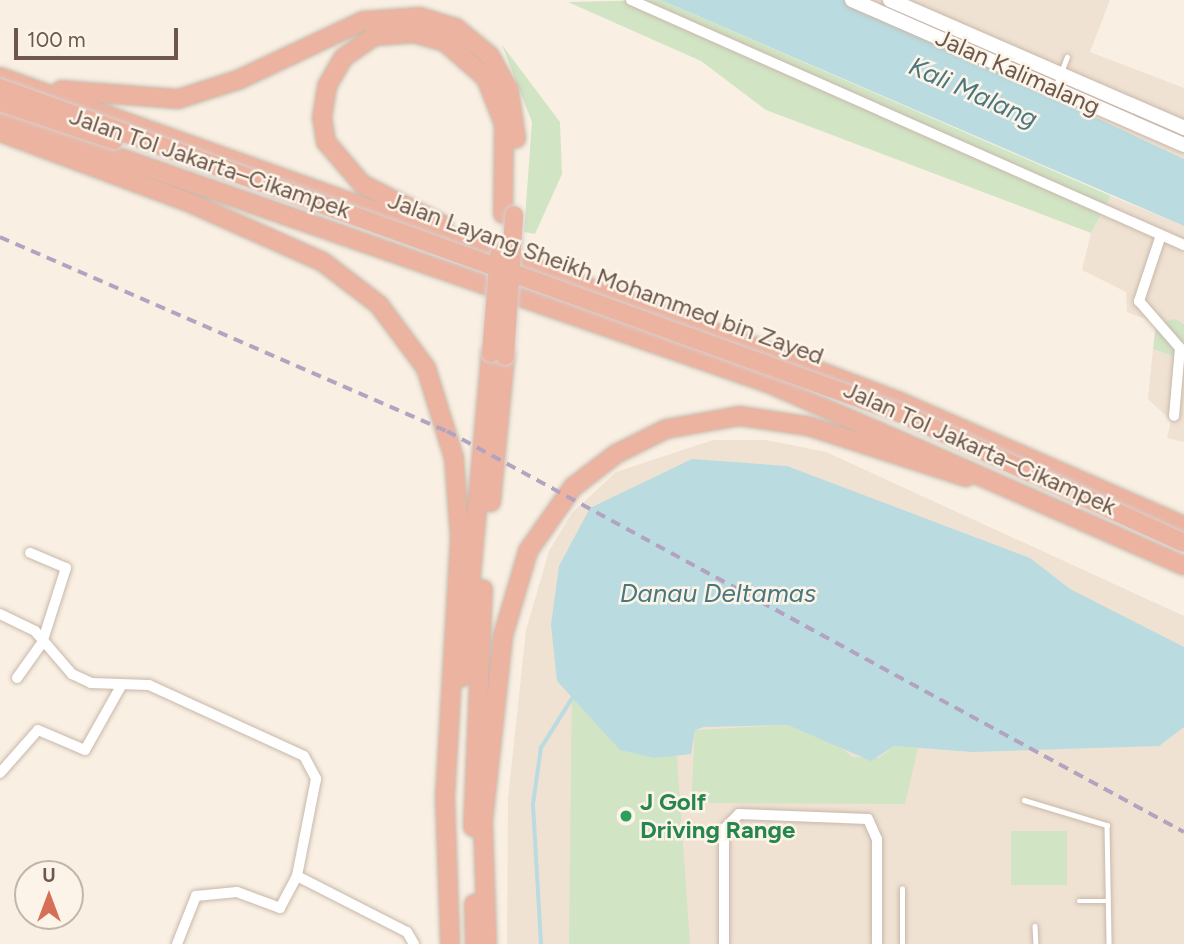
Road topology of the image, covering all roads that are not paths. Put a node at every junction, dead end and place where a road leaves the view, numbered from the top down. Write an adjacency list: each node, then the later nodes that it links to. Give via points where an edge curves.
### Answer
1 (631, 0): 14 (street)
2 (854, 0): 3 (main road, Jalan Kalimalang)
3 (895, 5): 6 (main road, Jalan Kalimalang)
4 (1067, 57): 6 (lane)
5 (0, 76): 13 (highway, via 98,97 177,99 238,80 363,21 407,16 442,22 490,56 509,90 517,150); 16 (highway, Jalan Tol Jakarta–Cikampek)
6 (1058, 81): 10 (main road, Jalan Kalimalang); 12 (main road, Jalan Kalimalang)
7 (0, 88): 22 (highway, Jalan Layang Sheikh Mohammed bin Zayed, bridge, via 901,413)
8 (0, 102): 24 (highway, Jalan Layang Sheikh Mohammed bin Zayed, bridge, via 763,369 909,427)
9 (0, 116): 20 (highway, Jalan Tol Jakarta–Cikampek, via 768,383)
10 (1184, 128)
11 (0, 132): 30 (highway, via 289,245 344,276 394,320 426,368 454,458 460,537)
12 (1184, 145)
13 (508, 214): 16 (highway, via 504,124 495,93 475,65 454,47 414,33 375,36 354,48 327,86 322,118 330,149 352,177 446,226 731,330); 17 (highway, bridge)
14 (1161, 235): 15 (street); 18 (street, via 1139,301 1145,315 1174,337)
15 (1184, 245)
16 (761, 349): 21 (highway, Jalan Tol Jakarta–Cikampek, via 898,401)
17 (498, 354): 30 (highway); 42 (highway, via 472,767)
18 (1183, 354): 19 (street)
19 (1174, 416)
20 (1056, 506): 25 (highway, Jalan Tol Jakarta–Cikampek); 43 (highway, via 830,433 753,416 666,429 589,473 538,532 505,625 483,821)
21 (1184, 526)
22 (1184, 543)
23 (30, 553): 27 (street, via 66,568)
24 (1184, 553)
25 (1184, 566)
26 (0, 614): 27 (street, via 35,631)
27 (42, 643): 28 (street); 29 (street, via 72,674 100,686)
28 (17, 678)
29 (121, 685): 31 (street, via 85,750 38,730); 33 (street, via 149,685 304,756 316,779)
30 (456, 685): 40 (highway); 41 (highway)
31 (0, 773)
32 (1024, 800): 36 (lane, via 1107,825)
33 (297, 876): 38 (street, via 280,908 237,892 196,895); 39 (street, via 407,932)
34 (902, 889): 46 (lane)
35 (1079, 901): 36 (lane)
36 (1108, 901): 48 (lane)
37 (1035, 926): 47 (lane)
38 (177, 944)
39 (414, 944)
40 (450, 944)
41 (460, 944)
42 (475, 944)
43 (488, 944)
44 (724, 944): 45 (street, via 724,829 739,814 868,818 877,839)
45 (877, 944)
46 (902, 944)
47 (1036, 944)
48 (1109, 944)

